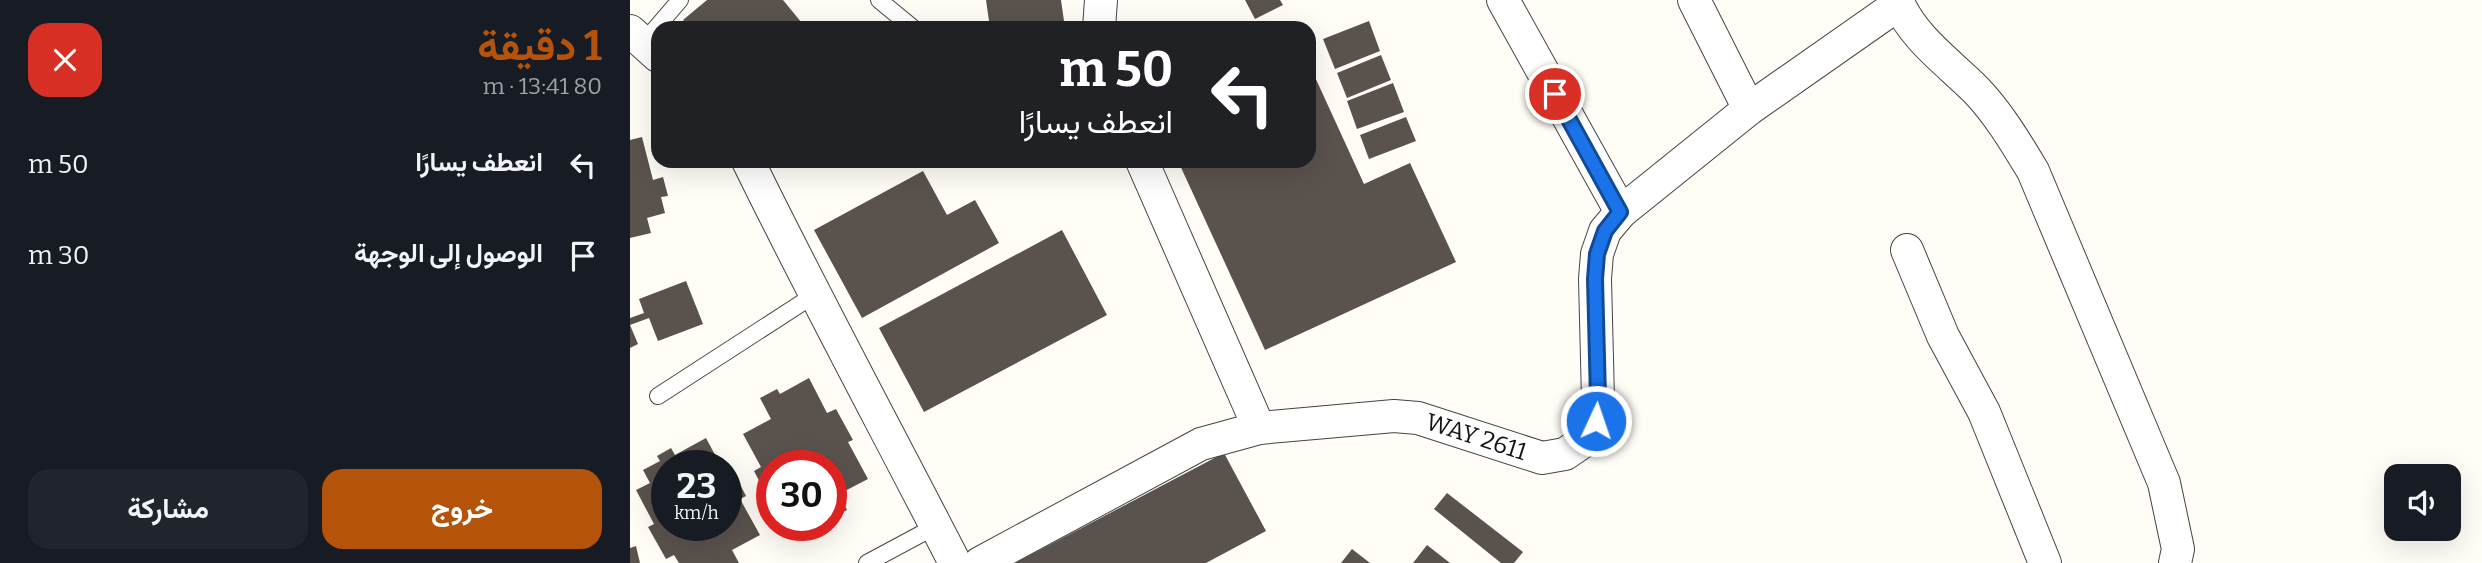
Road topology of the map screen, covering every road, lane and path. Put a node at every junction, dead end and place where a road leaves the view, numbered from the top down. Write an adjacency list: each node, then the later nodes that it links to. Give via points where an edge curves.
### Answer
1 (680, 0): 7 (lane)
2 (879, 0): 8 (lane)
3 (1101, 0): 9 (street)
4 (1503, 0): 13 (street)
5 (1694, 0): 10 (street)
6 (1898, 2): 10 (street, WAY 2611); 23 (street, via 1918,34 1978,92 2033,171 2164,483 2178,549)
7 (662, 21)
8 (904, 21)
9 (1100, 21)
10 (1749, 109): 13 (street, WAY 2611)
11 (751, 168): 15 (street)
12 (1145, 168): 17 (street)
13 (1620, 212): 17 (street, WAY 2611, via 1605,231 1597,254 1596,421 1584,441 1565,454 1542,457 1418,418 1394,416)
14 (1908, 250): 22 (street, via 1943,336 1984,412)
15 (814, 295): 16 (lane); 18 (street)
16 (658, 396)
17 (1259, 428): 21 (street, WAY 2611, via 1201,444)
18 (936, 526): 19 (lane); 20 (street)
19 (867, 563)
20 (955, 563)
21 (980, 563)
22 (2045, 563)
23 (2175, 563)

